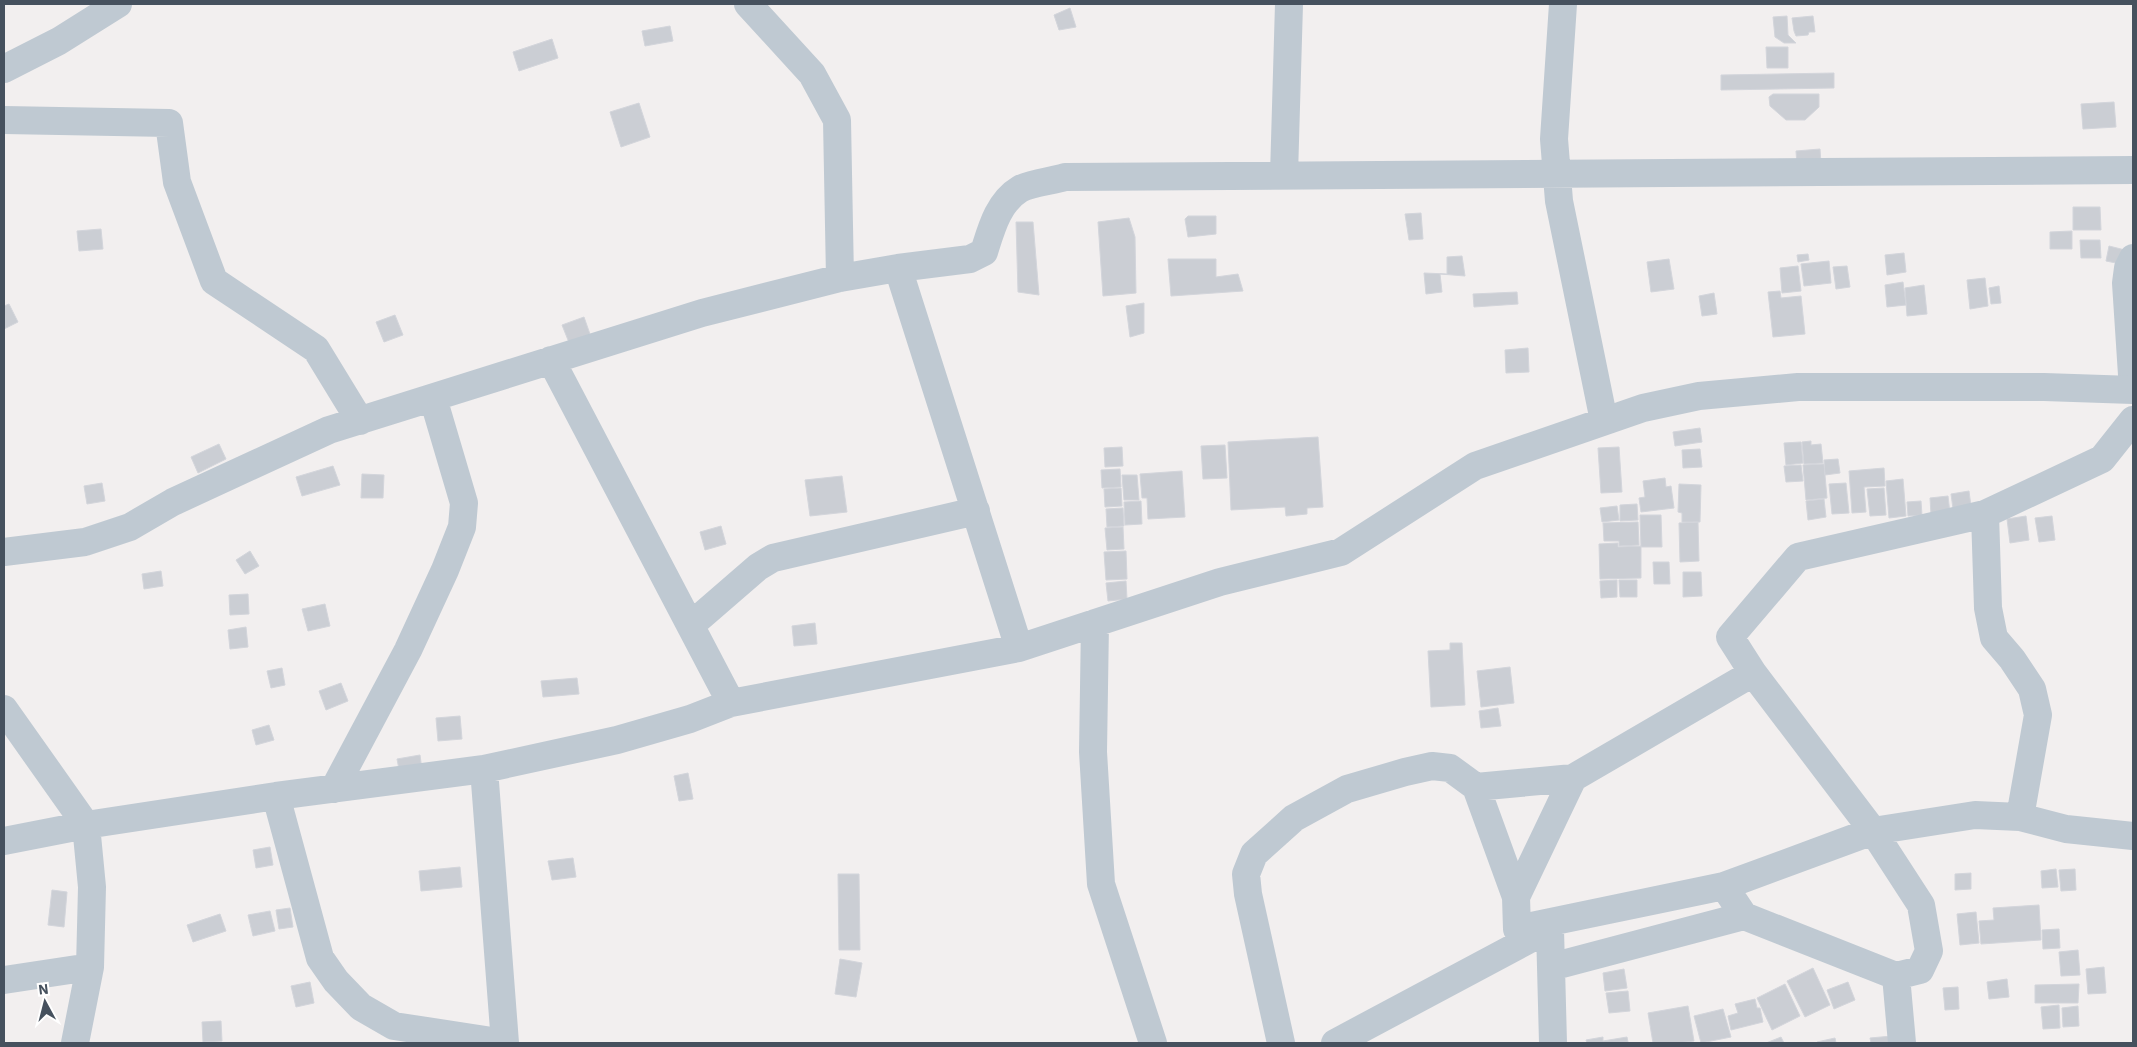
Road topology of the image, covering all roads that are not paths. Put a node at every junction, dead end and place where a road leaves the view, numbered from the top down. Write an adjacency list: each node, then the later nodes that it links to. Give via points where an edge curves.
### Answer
1 (118, 4): 5 (street, via 59,41)
2 (748, 4): 12 (street, via 812,74 837,120)
3 (1289, 4): 9 (street)
4 (1563, 4): 8 (street, via 1554,139)
5 (4, 69)
6 (4, 120): 17 (street, via 169,123 177,182 214,281 316,349)
7 (2133, 170): 8 (street)
8 (1557, 174): 9 (street); 18 (street, via 1559,201)
9 (1284, 175): 11 (street, via 1066,177 1020,190 1002,206 984,252 970,259)
10 (2133, 258): 14 (street, via 2126,283)
11 (898, 268): 12 (street); 19 (street)
12 (840, 278): 13 (street, via 702,313)
13 (551, 360): 15 (street); 23 (street)
14 (2133, 390): 18 (street, via 1798,387 1700,396 1643,408)
15 (433, 398): 17 (street); 31 (street, via 464,503 462,527 408,650)
16 (2133, 420): 20 (street, via 2102,459)
17 (360, 421): 21 (street, via 330,430 243,470 174,502 130,527 85,542)
18 (1604, 421): 22 (street, via 1475,466 1341,552 1220,582)
19 (976, 511): 23 (street, via 773,558 758,567); 24 (street)
20 (1985, 514): 25 (street, via 1798,557 1730,638); 33 (street, via 1988,608 1994,638 2032,689 2038,715)
21 (4, 552)
22 (1095, 623): 24 (street); 49 (street, via 1093,752 1102,884)
23 (691, 625): 26 (street)
24 (1019, 648): 26 (street)
25 (1753, 674): 29 (street); 35 (street)
26 (731, 703): 28 (street, via 690,719 617,740)
27 (4, 709): 34 (street)
28 (484, 769): 31 (street); 48 (street)
29 (1573, 778): 30 (street); 39 (street)
30 (1476, 786): 39 (street); 50 (street, via 1450,768 1432,766 1347,789 1294,818 1254,854 1246,874 1248,894)
31 (334, 789): 32 (street)
32 (276, 796): 34 (street); 48 (street, via 320,958 336,981 361,1007 394,1026)
33 (2020, 817): 35 (street, via 1975,815); 36 (street, via 2066,829)
34 (86, 825): 37 (street); 43 (street, via 92,887)
35 (1872, 831): 38 (street); 45 (street, via 1921,905 1929,951 1920,970)
36 (2133, 836)
37 (4, 841)
38 (1724, 886): 40 (street); 42 (street)
39 (1516, 897): 42 (street)
40 (1744, 916): 44 (street); 45 (street)
41 (1550, 928): 42 (street); 44 (street); 51 (street)
42 (1517, 929)
43 (90, 967): 46 (street); 47 (street)
44 (1551, 967): 52 (street)
45 (1896, 976): 53 (street)
46 (4, 980)
47 (75, 1043)
48 (504, 1043)
49 (1153, 1043)
50 (1281, 1043)
51 (1335, 1043)
52 (1553, 1043)
53 (1902, 1043)

